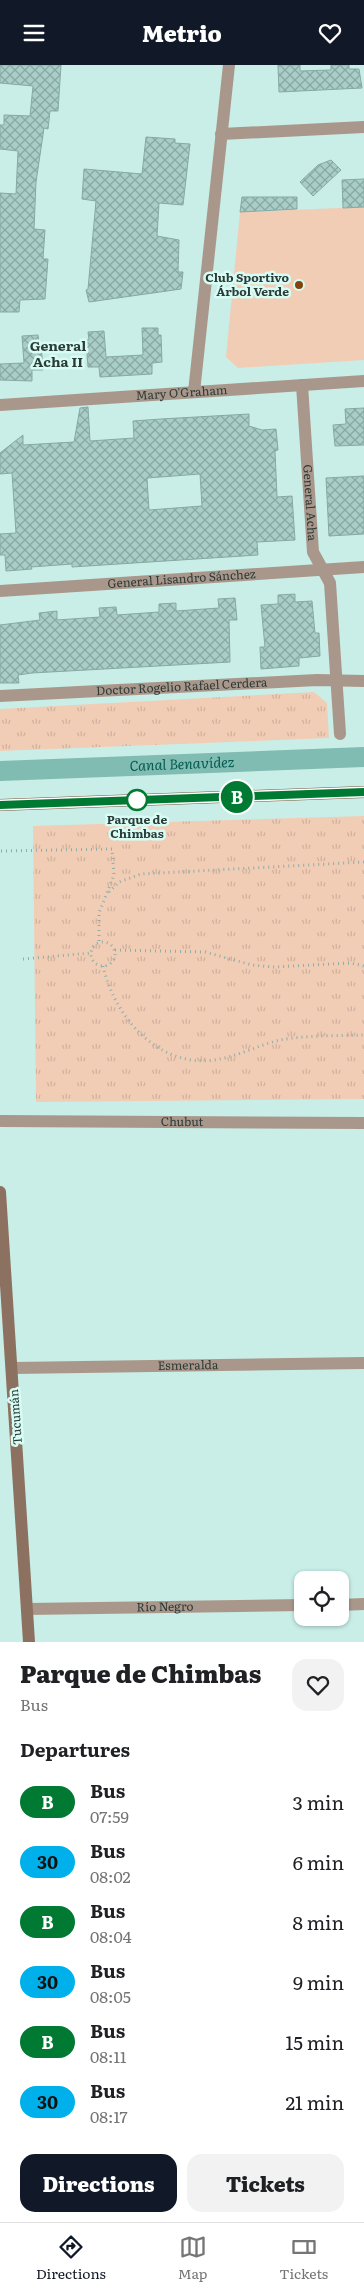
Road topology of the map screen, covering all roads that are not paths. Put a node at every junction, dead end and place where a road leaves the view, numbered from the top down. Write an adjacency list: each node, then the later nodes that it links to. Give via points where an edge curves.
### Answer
1 (229, 65): 3 (street)
2 (364, 127): 3 (street)
3 (222, 134): 6 (street)
4 (364, 381): 5 (street, Mary O'Graham)
5 (302, 385): 6 (street, Mary O'Graham); 9 (street, General Acha, via 313,552)
6 (194, 392): 7 (street, Mary O'Graham)
7 (0, 405)
8 (364, 567): 9 (street, General Lisandro Sánchez)
9 (322, 569): 10 (street, General Lisandro Sánchez); 11 (street, General Acha, via 330,583)
10 (0, 591)
11 (336, 681): 12 (street, Doctor Rogelio Rafael Cerdera); 13 (street, Doctor Rogelio Rafael Cerdera); 14 (street, General Acha)
12 (364, 681)
13 (0, 697)
14 (340, 734)
15 (364, 792): 16 (main road)
16 (0, 805)
17 (0, 1121): 18 (street, Chubut)
18 (364, 1123)
19 (0, 1191): 21 (main road, Tucumán)
20 (364, 1363): 21 (street, Esmeralda)
21 (12, 1368): 25 (main road, Tucumán)
22 (294, 1605): 25 (street, Río Negro)
23 (349, 1605): 24 (street)
24 (364, 1605)
25 (28, 1609): 26 (main road, Tucumán)
26 (29, 1642)

